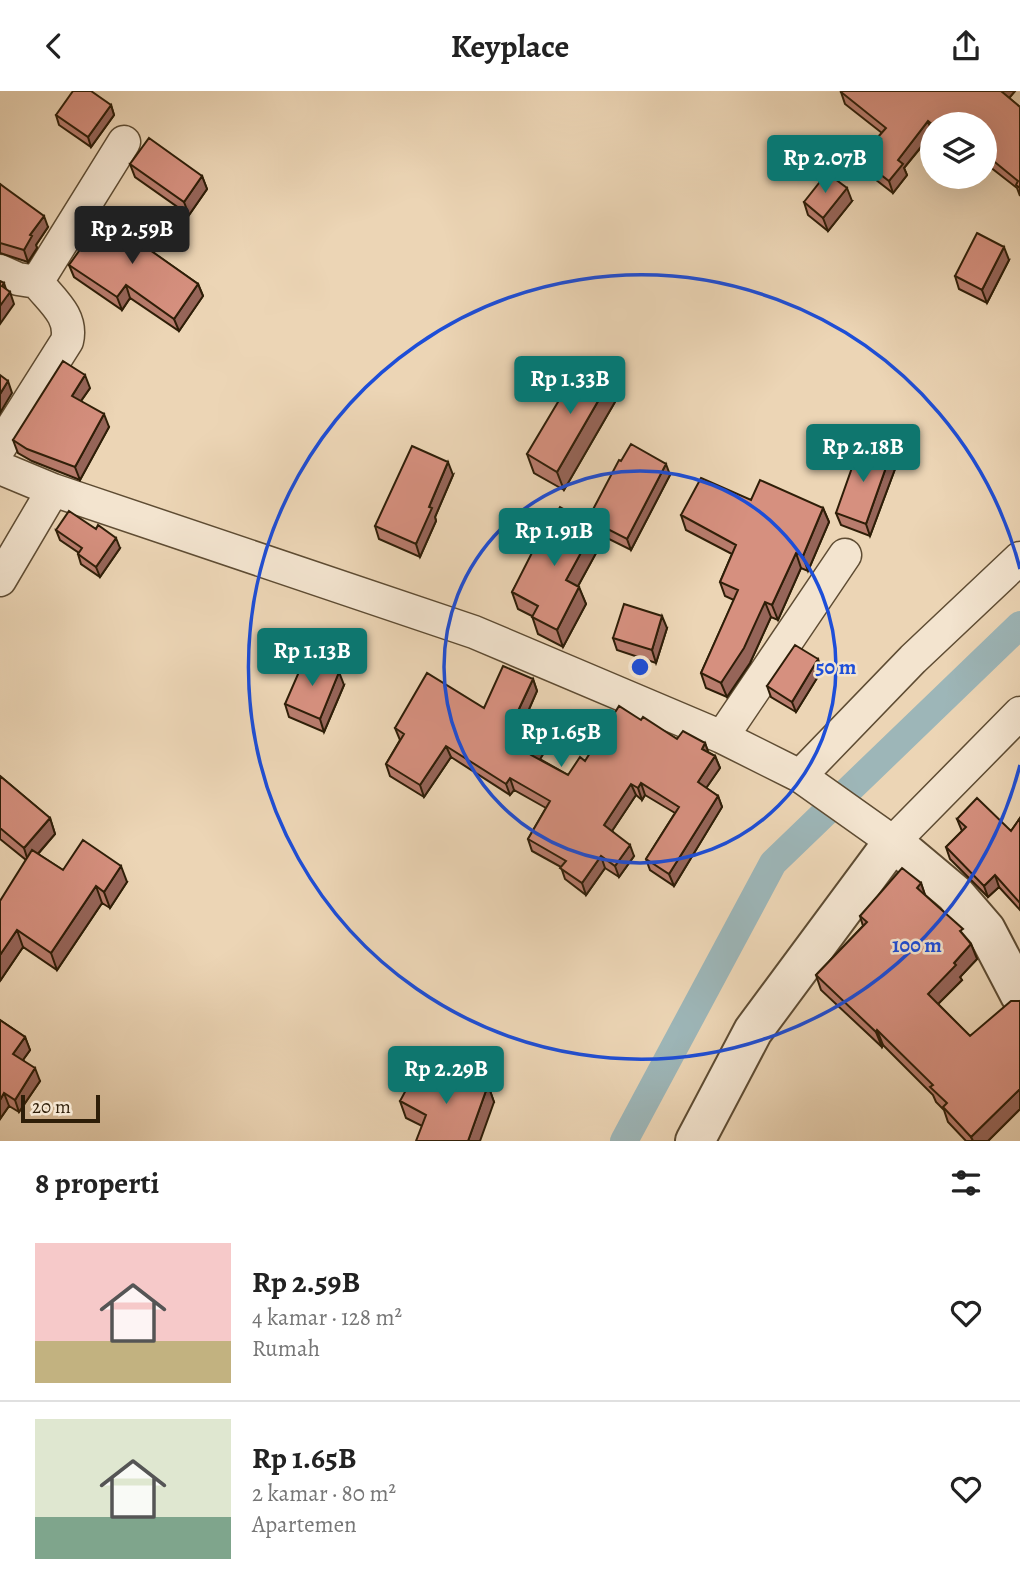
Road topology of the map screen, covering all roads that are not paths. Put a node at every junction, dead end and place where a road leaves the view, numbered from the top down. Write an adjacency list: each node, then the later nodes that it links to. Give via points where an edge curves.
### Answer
1 (124, 142): 3 (street)
2 (0, 271): 3 (street)
3 (37, 282): 4 (street, via 67,319 70,330)
4 (0, 447)
5 (0, 468): 6 (street)
6 (53, 490): 9 (street); 11 (street, via 474,632)
7 (845, 555): 11 (street)
8 (1020, 558): 12 (street, via 913,659)
9 (0, 580)
10 (1020, 713): 13 (street)
11 (722, 737): 12 (street)
12 (810, 783): 13 (street)
13 (882, 833): 14 (street, via 955,894 986,930); 15 (street, via 753,1031)
14 (1020, 995)
15 (695, 1141)

